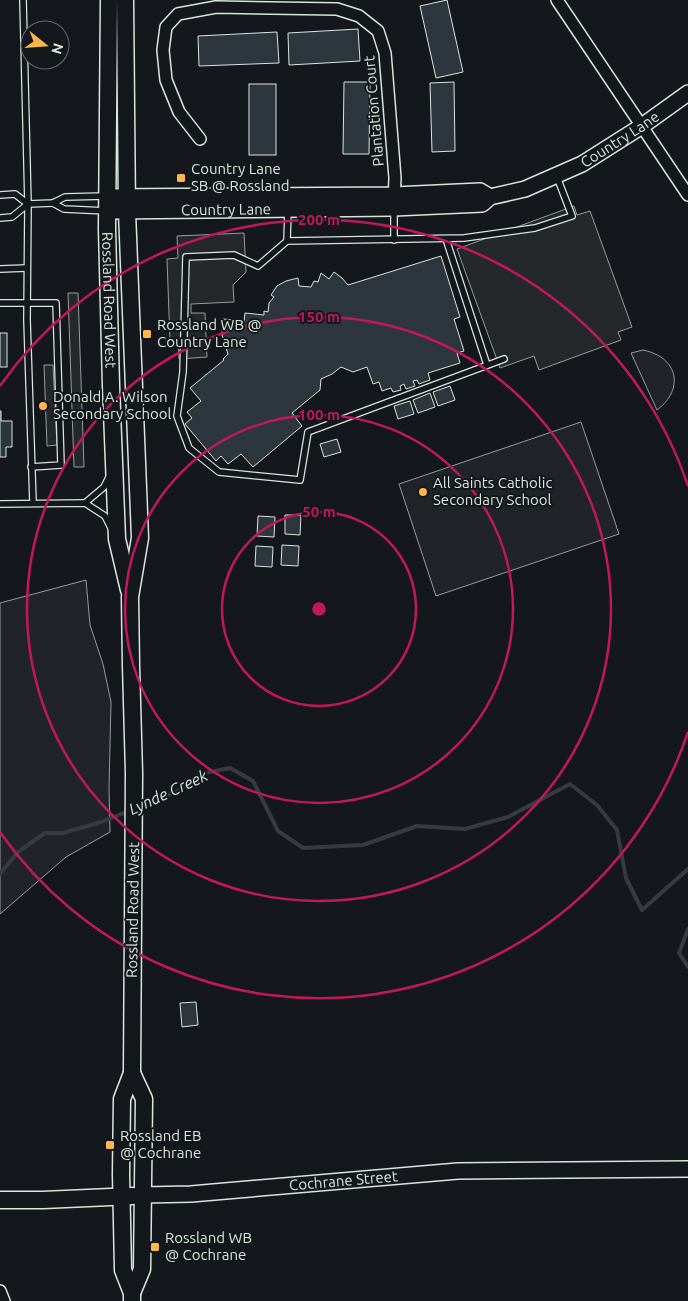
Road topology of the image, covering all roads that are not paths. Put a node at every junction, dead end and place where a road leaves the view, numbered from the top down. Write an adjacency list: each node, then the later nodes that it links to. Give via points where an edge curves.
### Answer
1 (23, 0): 13 (lane)
2 (109, 0): 14 (main road, Rossland Road West)
3 (125, 0): 15 (main road, Rossland Road West)
4 (557, 0): 6 (street)
5 (688, 93): 6 (street, Country Lane)
6 (642, 126): 8 (street, Country Lane, via 582,164); 10 (street)
7 (200, 139): 11 (street, Plantation Court, via 178,112 166,80 163,50 166,27 178,14 216,7 337,9 359,16 378,31 385,53)
8 (556, 175): 11 (street, Country Lane, via 525,189 490,197 480,191); 18 (lane, via 572,216 535,228)
9 (0, 195): 13 (lane, via 14,194)
10 (688, 195)
11 (394, 202): 15 (street, Country Lane); 16 (street, Country Lane); 19 (lane)
12 (53, 203): 13 (lane); 14 (lane, via 64,209); 14 (lane, via 65,197)
13 (28, 204): 17 (lane, via 12,217); 21 (lane)
14 (108, 204): 15 (street, Country Lane); 27 (main road, Rossland Road West)
15 (127, 204): 16 (street, Country Lane); 33 (main road, Rossland Road West, via 140,538)
16 (288, 209): 20 (lane)
17 (0, 218)
18 (446, 239): 19 (lane); 26 (lane)
19 (394, 240): 20 (lane)
20 (288, 241): 26 (lane, via 258,266 234,255 186,257 183,372 177,416 189,448 219,472 300,480 308,432)
21 (27, 268): 22 (lane); 23 (lane)
22 (0, 269)
23 (27, 302): 24 (lane); 28 (lane); 28 (lane, via 56,303 61,465)
24 (0, 303)
25 (504, 359): 26 (lane)
26 (487, 365)
27 (115, 464): 29 (lane, via 104,487); 32 (main road, Rossland Road West)
28 (31, 467): 30 (lane)
29 (85, 502): 30 (lane); 32 (lane, via 105,516)
30 (33, 503): 31 (lane)
31 (0, 504)
32 (117, 539): 33 (main road, Rossland Road West)
33 (130, 597): 34 (main road, Rossland Road West, via 134,773)
34 (132, 1073): 36 (main road, Rossland Road West, via 144,1099); 37 (main road, Rossland Road West, via 122,1100)
35 (688, 1169): 36 (street, Cochrane Street, via 458,1171 192,1194)
36 (143, 1195): 37 (main road, Cochrane Street); 40 (main road, Rossland Road West, via 142,1269)
37 (122, 1197): 38 (main road, Cochrane Street); 40 (main road, Rossland Road West, via 124,1270)
38 (0, 1200)
39 (0, 1291): 41 (street)
40 (132, 1297)
41 (4, 1301)

